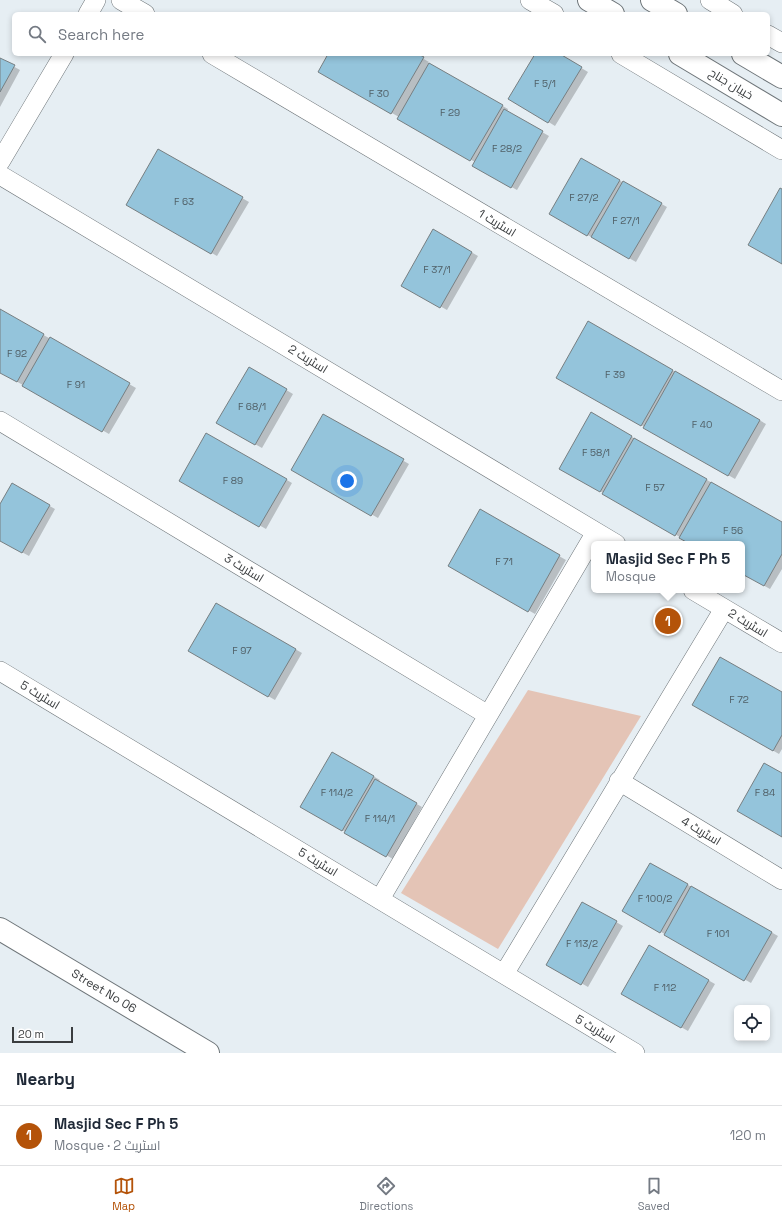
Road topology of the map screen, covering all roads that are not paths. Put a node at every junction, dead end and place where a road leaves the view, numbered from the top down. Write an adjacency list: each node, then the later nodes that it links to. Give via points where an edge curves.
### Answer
1 (96, 0): 6 (street)
2 (121, 0): 7 (street)
3 (530, 0): 8 (street)
4 (589, 0): 9 (street)
5 (652, 0): 10 (street)
6 (89, 12)
7 (142, 12)
8 (551, 12)
9 (610, 12)
10 (673, 12)
11 (770, 36): 12 (street)
12 (782, 43)
13 (63, 56): 21 (street)
14 (215, 56): 23 (street, اسٹریٹ 1)
15 (624, 56): 20 (street)
16 (683, 56): 19 (street, خیبان جناح)
17 (746, 56): 18 (street)
18 (782, 77)
19 (782, 115)
20 (782, 150)
21 (0, 162)
22 (0, 175): 25 (street, اسٹریٹ 2)
23 (782, 392)
24 (0, 421): 31 (street, اسٹریٹ 3)
25 (596, 532): 26 (street, اسٹریٹ 2); 31 (street)
26 (611, 541)
27 (698, 593): 28 (street, اسٹریٹ 2)
28 (724, 608): 29 (street, اسٹریٹ 2); 32 (street)
29 (782, 643)
30 (0, 672): 34 (street, اسٹریٹ 5)
31 (488, 715): 34 (street)
32 (619, 781): 33 (street, اسٹریٹ 4); 36 (street)
33 (782, 880)
34 (380, 900): 36 (street, اسٹریٹ 5)
35 (0, 929): 37 (street, Street No 06)
36 (504, 974): 38 (street, اسٹریٹ 5)
37 (208, 1053)
38 (635, 1053)

